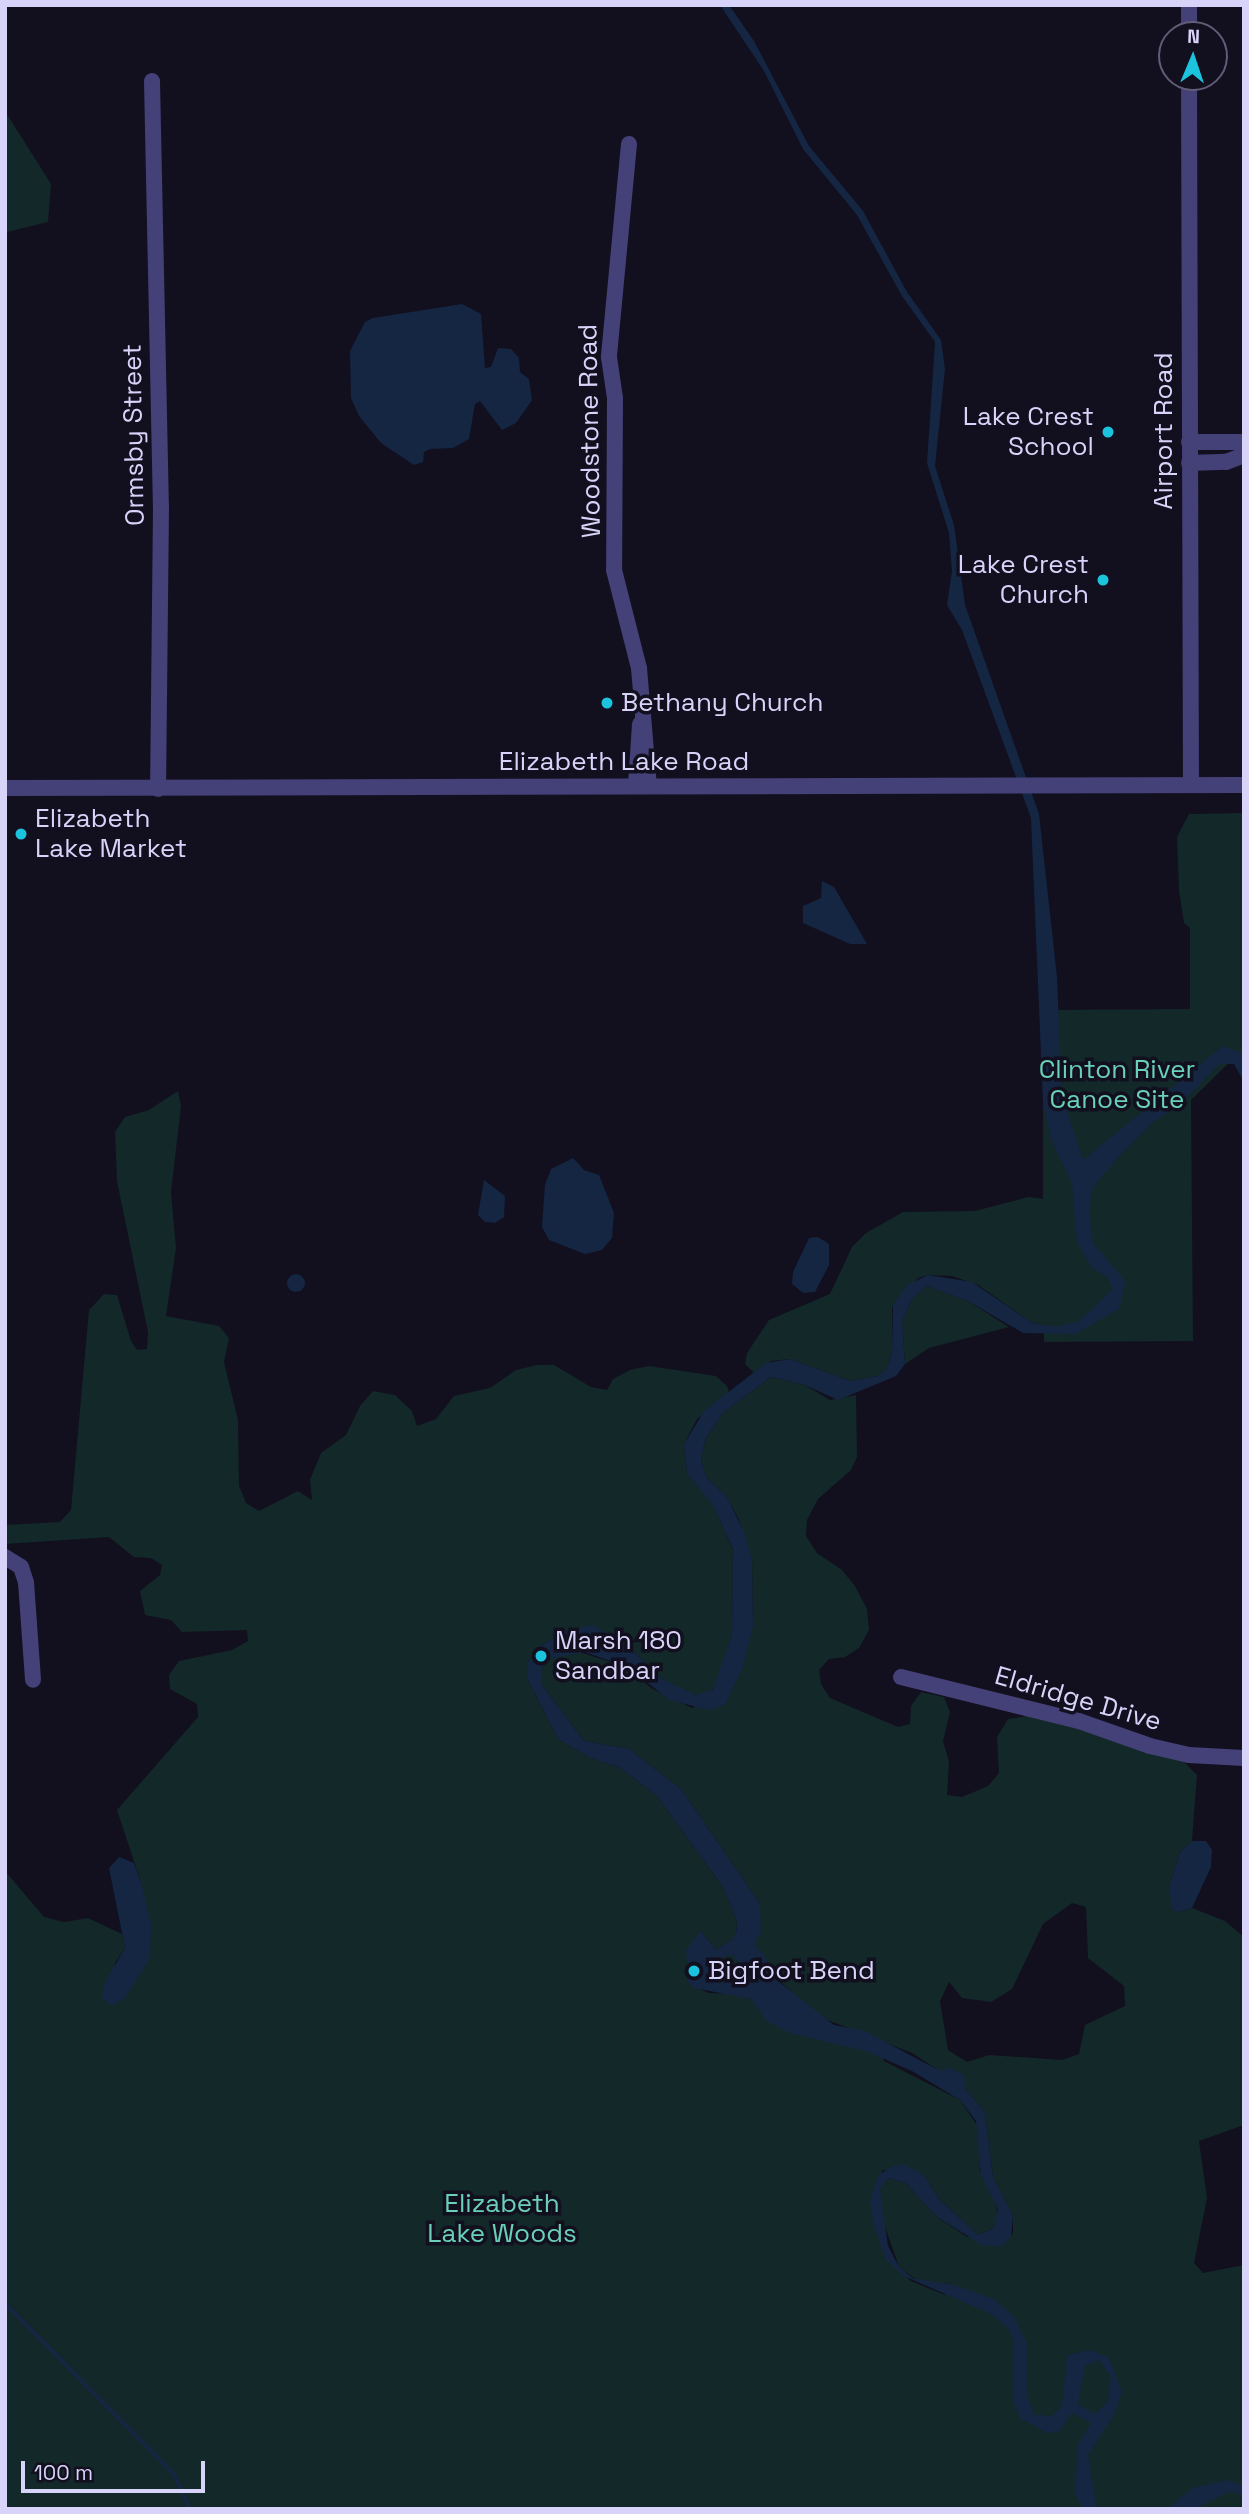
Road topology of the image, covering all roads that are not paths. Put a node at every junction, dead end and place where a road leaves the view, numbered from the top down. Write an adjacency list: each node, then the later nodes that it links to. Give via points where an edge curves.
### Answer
1 (152, 80): 12 (street, Ormsby Street, via 161,508)
2 (1189, 91): 4 (street, Airport Road)
3 (629, 144): 10 (street, Woodstone Road, via 609,357 615,398 614,570 635,642 642,715 635,748)
4 (1189, 442): 5 (street); 7 (street, Airport Road)
5 (1244, 442)
6 (1244, 455): 7 (street, via 1226,462)
7 (1189, 463): 8 (street, Airport Road)
8 (1191, 785): 9 (street, Elizabeth Lake Road); 10 (street, Elizabeth Lake Road)
9 (1244, 785)
10 (643, 786): 12 (street, Elizabeth Lake Road)
11 (5, 788): 12 (street, Elizabeth Lake Road)
12 (158, 789)
13 (5, 1557): 15 (street, via 20,1567 26,1582)
14 (901, 1677): 16 (street, Eldridge Drive, via 1079,1721 1150,1746 1189,1755)
15 (33, 1680)
16 (1244, 1758)

